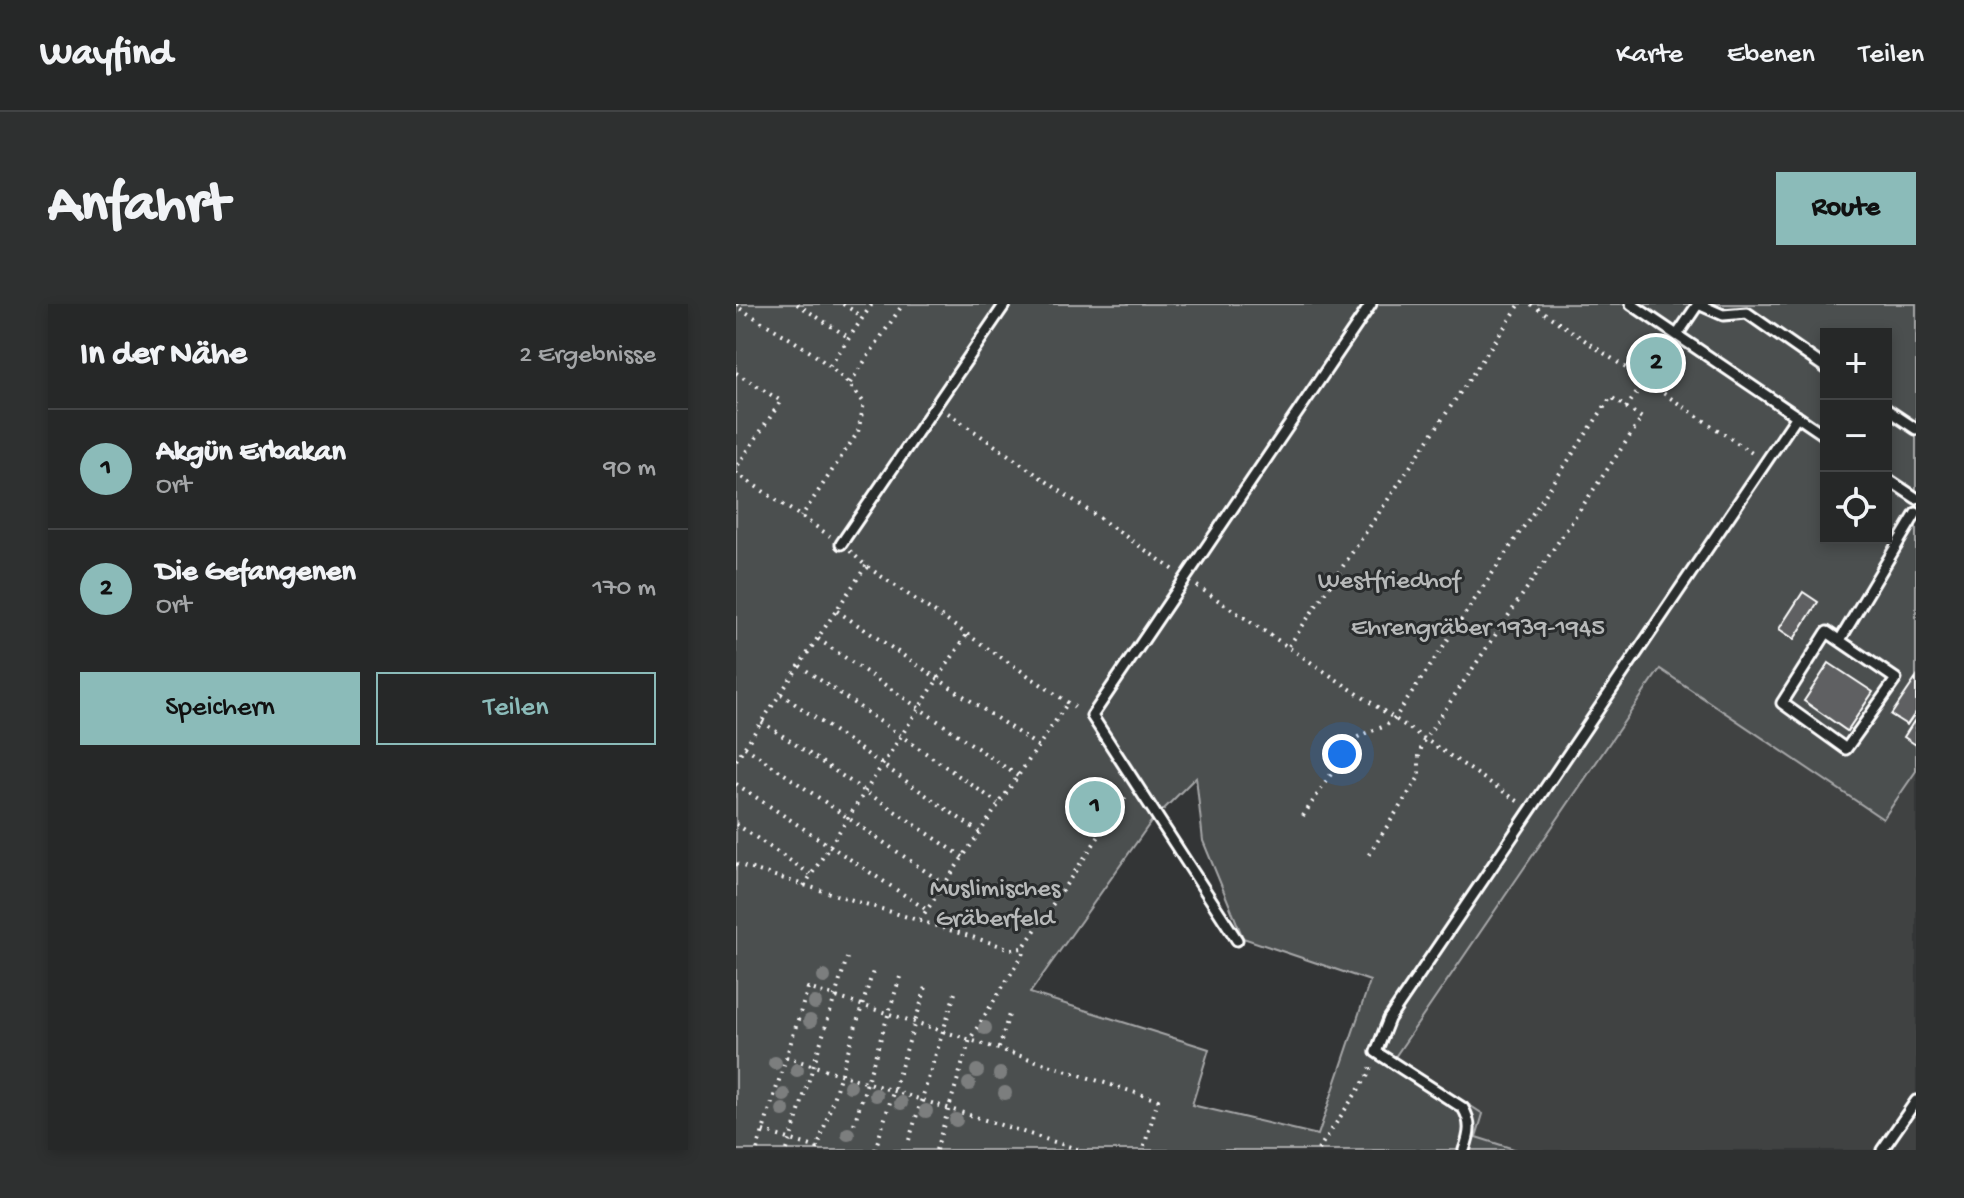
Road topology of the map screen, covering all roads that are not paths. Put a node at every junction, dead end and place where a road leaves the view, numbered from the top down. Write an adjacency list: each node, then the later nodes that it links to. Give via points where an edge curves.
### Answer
1 (1005, 304): 14 (lane)
2 (1371, 304): 16 (lane, via 1092,716)
3 (1631, 304): 5 (lane)
4 (1698, 304): 5 (lane); 6 (lane, via 1723,315 1747,313)
5 (1677, 335): 8 (lane)
6 (1820, 364)
7 (1892, 413): 9 (lane)
8 (1797, 416): 10 (lane); 18 (lane, via 1389,1019 1376,1052 1463,1108 1470,1135)
9 (1916, 429)
10 (1820, 432)
11 (1892, 482): 12 (lane)
12 (1916, 498)
13 (1916, 513): 15 (lane)
14 (841, 544)
15 (1840, 640): 15 (lane, via 1896,679 1846,749 1782,703 1827,632)
16 (1237, 940)
17 (1916, 1101): 19 (lane)
18 (1464, 1150)
19 (1882, 1150)

